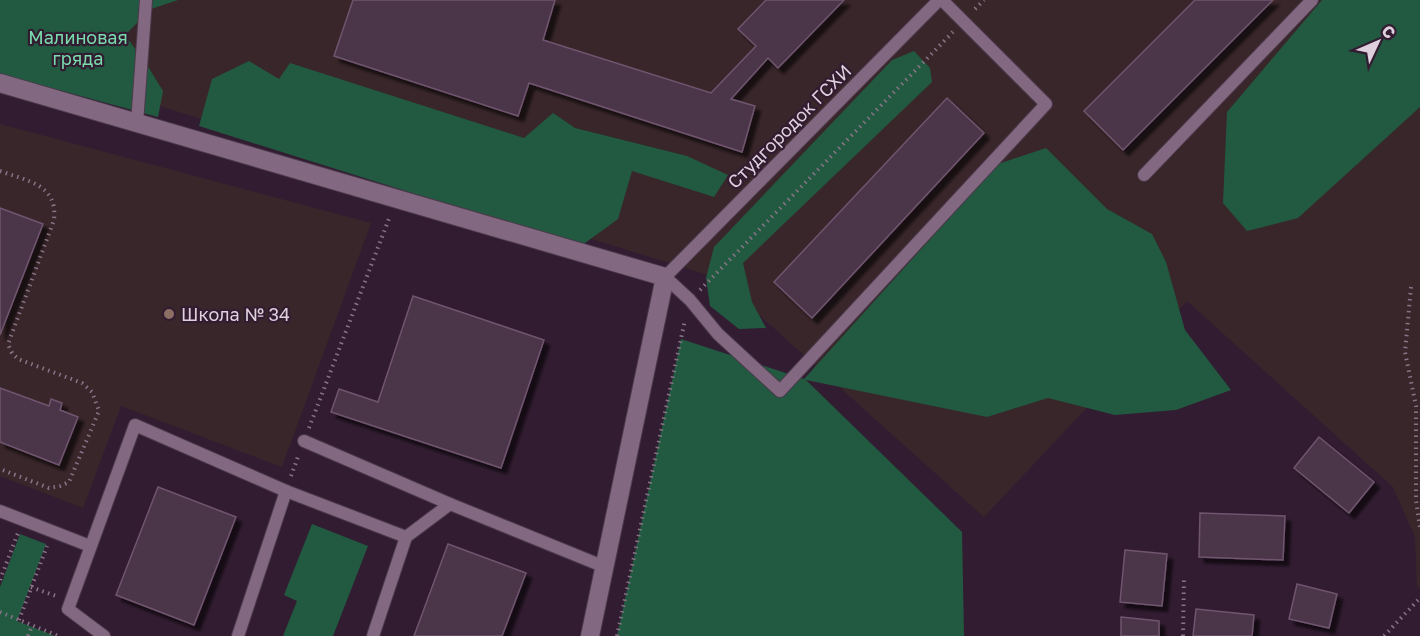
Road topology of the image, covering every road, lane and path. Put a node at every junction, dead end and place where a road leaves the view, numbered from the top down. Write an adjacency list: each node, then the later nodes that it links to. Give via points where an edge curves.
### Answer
1 (146, 0): 7 (lane)
2 (940, 0): 5 (lane); 11 (lane, Студгородок ГСХИ)
3 (984, 0): 5 (path)
4 (1312, 0): 9 (lane)
5 (963, 21): 13 (path); 13 (lane, via 1046,104 780,391 718,334)
6 (0, 83): 7 (street)
7 (137, 123): 11 (street)
8 (0, 171): 15 (path, via 38,185 53,199 55,209 8,344 18,359 82,383 92,392 99,411 69,482 49,488)
9 (1144, 175)
10 (390, 215): 14 (path)
11 (665, 277): 13 (lane); 24 (street)
12 (1411, 287): 20 (path, via 1405,352 1416,406 1416,500)
13 (690, 300): 39 (path)
14 (304, 441): 16 (path); 17 (lane)
15 (0, 468)
16 (286, 491): 22 (lane); 23 (lane, via 135,425); 36 (lane)
17 (450, 504): 22 (lane); 24 (lane)
18 (0, 511): 19 (lane)
19 (23, 520): 21 (lane); 25 (path)
20 (1420, 528)
21 (53, 532): 23 (lane); 27 (path)
22 (406, 537): 37 (lane)
23 (90, 546): 29 (lane)
24 (605, 567): 38 (street)
25 (1, 576)
26 (1184, 578): 40 (path)
27 (31, 587): 29 (path); 31 (path)
28 (1420, 598): 41 (path)
29 (70, 601): 35 (lane, via 68,609)
30 (0, 612): 31 (path)
31 (19, 620): 32 (path)
32 (32, 626): 33 (path); 34 (path)
33 (28, 636)
34 (58, 636)
35 (103, 636)
36 (238, 636)
37 (373, 636)
38 (590, 636)
39 (617, 636)
40 (1183, 636)
41 (1384, 636)

